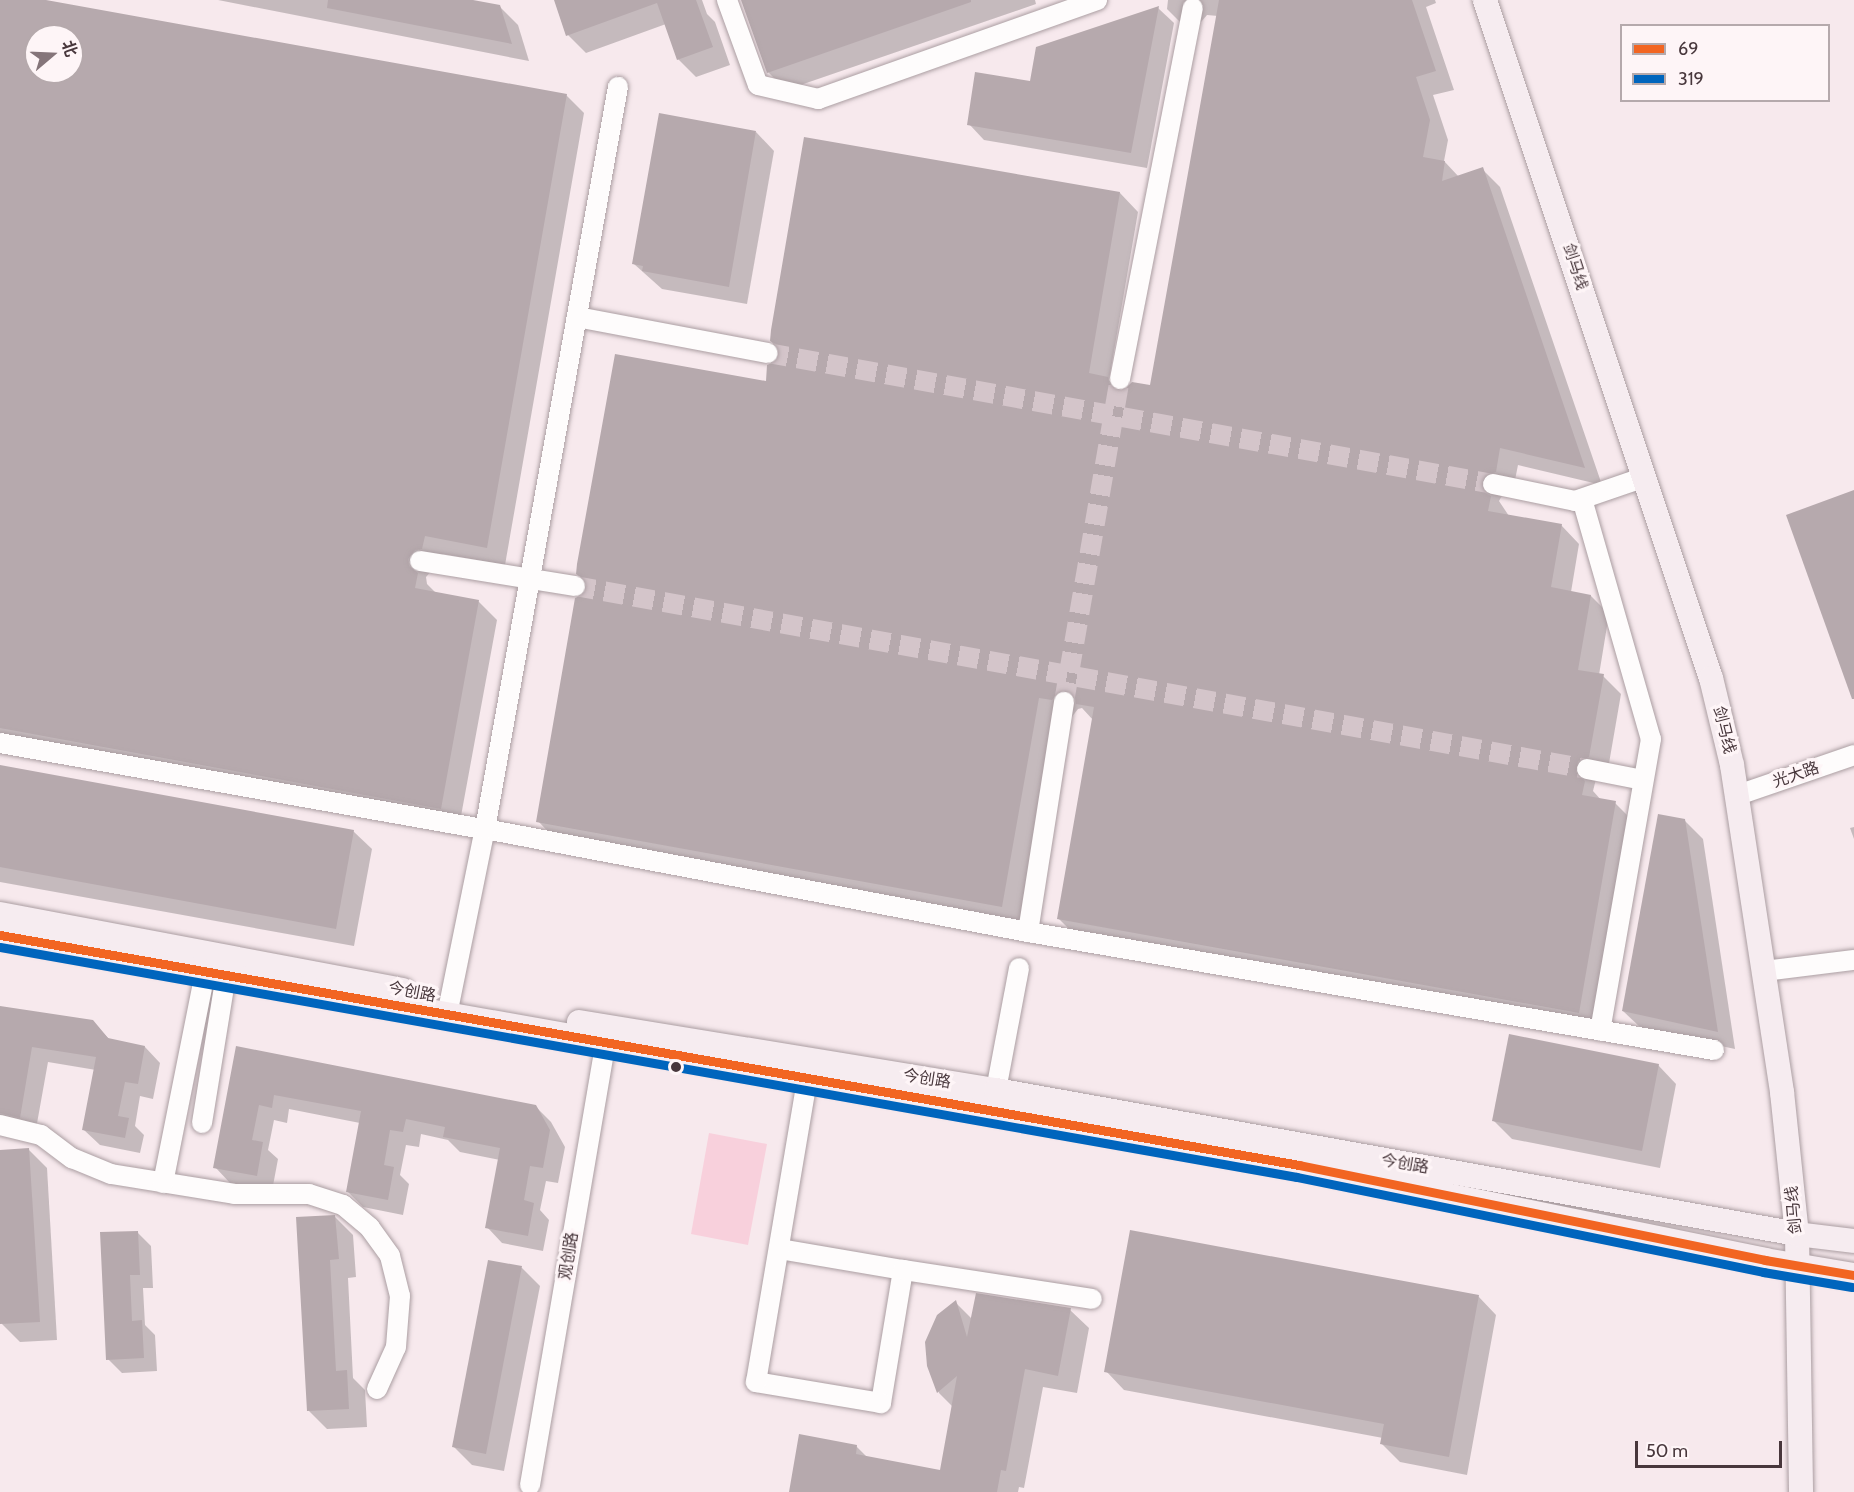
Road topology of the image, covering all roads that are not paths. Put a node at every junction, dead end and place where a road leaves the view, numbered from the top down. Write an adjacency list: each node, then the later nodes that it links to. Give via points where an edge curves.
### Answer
1 (727, 0): 2 (street, via 758,85 818,99)
2 (1097, 0)
3 (1485, 0): 9 (main road, 剑马线)
4 (1193, 8): 8 (street)
5 (618, 87): 6 (street)
6 (577, 317): 7 (street); 13 (street)
7 (768, 353)
8 (1120, 379)
9 (1645, 477): 11 (street); 20 (main road, 剑马线, via 1711,678)
10 (1493, 484): 11 (street, via 1575,501)
11 (1582, 499): 19 (street, via 1651,739)
12 (420, 561): 13 (street)
13 (530, 579): 14 (street); 21 (street)
14 (576, 586)
15 (1064, 702): 23 (street)
16 (0, 743): 21 (street)
17 (1854, 755): 20 (street, 光大路)
18 (1587, 768): 19 (street)
19 (1643, 780): 30 (street)
20 (1738, 795): 27 (main road, 剑马线)
21 (485, 829): 23 (street); 29 (street)
22 (0, 914): 29 (main road, 今创路)
23 (1028, 932): 30 (street)
24 (0, 935): 28 (main road, 今创路)
25 (1854, 960): 27 (street)
26 (1019, 968): 34 (street)
27 (1764, 971): 38 (main road, 剑马线)
28 (215, 974): 29 (main road, 今创路); 35 (street); 37 (street)
29 (449, 1007): 31 (main road, 今创路)
30 (1600, 1031): 32 (street)
31 (606, 1035): 33 (main road, 今创路); 34 (main road, 今创路); 46 (street, 观创路)
32 (1714, 1050)
33 (807, 1079): 40 (street); 41 (main road, 今创路, via 1299,1165)
34 (996, 1090): 38 (main road, 今创路)
35 (202, 1123)
36 (0, 1125): 37 (street, via 41,1135 72,1158 111,1174)
37 (163, 1183): 45 (street, via 234,1194 309,1194 343,1205 370,1228 390,1256 400,1296 396,1347)
38 (1797, 1234): 39 (main road, 今创路); 41 (main road, 剑马线)
39 (1854, 1241)
40 (780, 1249): 42 (street); 42 (street, via 756,1382 881,1403)
41 (1796, 1265): 43 (main road, 今创路); 47 (main road, 剑马线)
42 (903, 1270): 44 (street)
43 (1854, 1275)
44 (1092, 1299)
45 (377, 1389)
46 (530, 1485)
47 (1801, 1492)

